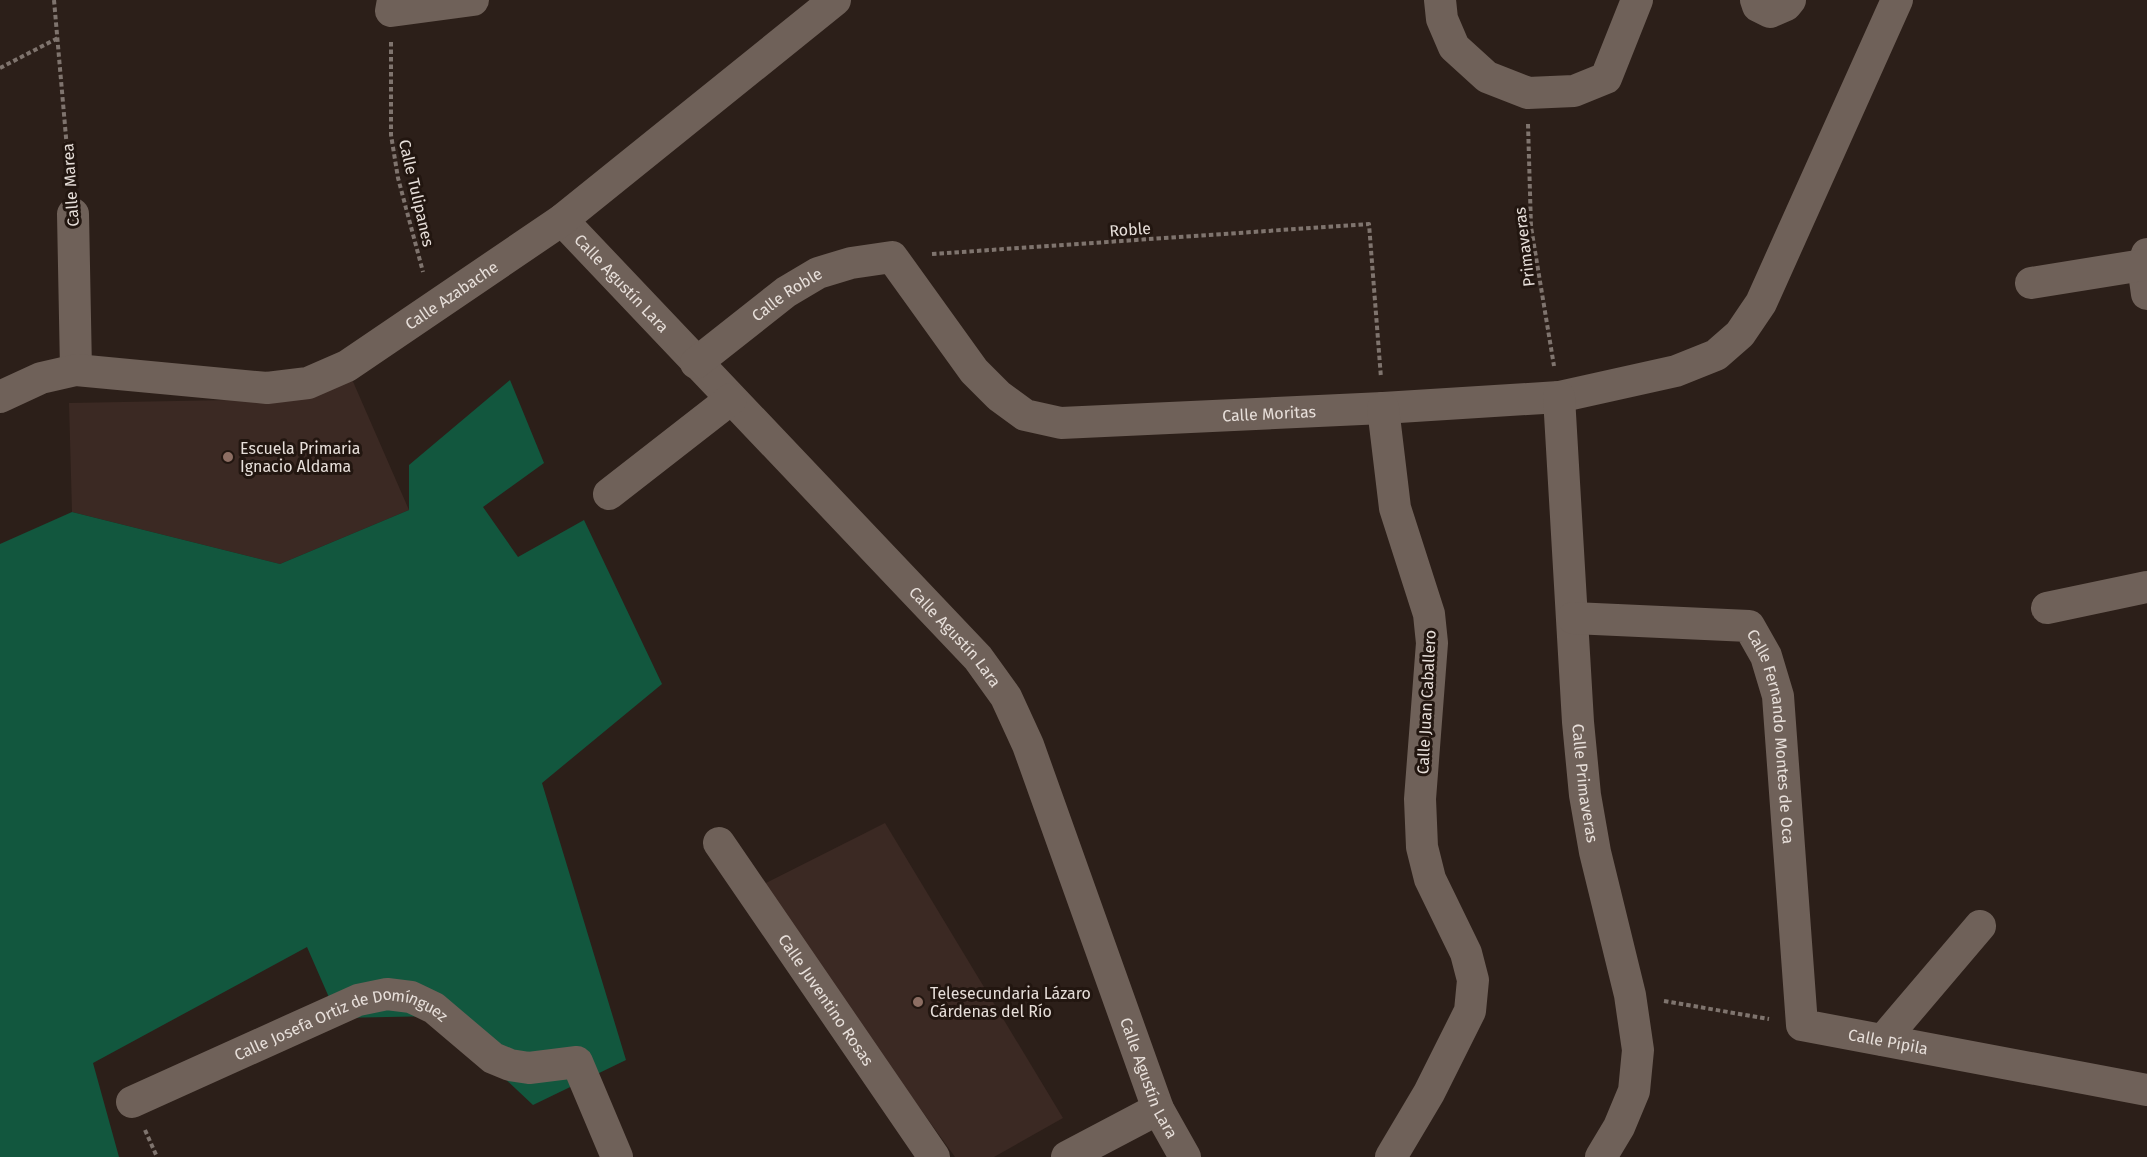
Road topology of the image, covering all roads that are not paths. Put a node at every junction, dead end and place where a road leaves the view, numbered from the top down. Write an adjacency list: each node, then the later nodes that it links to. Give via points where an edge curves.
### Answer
1 (472, 0): 8 (street)
2 (835, 0): 10 (street, Calle Azabache)
3 (1440, 0): 4 (street, via 1442,19 1454,47 1487,77 1528,93 1574,91 1606,78)
4 (1637, 0)
5 (1756, 0): 6 (street, via 1758,6 1770,12)
6 (1790, 0)
7 (1897, 0): 17 (street, Calle Moritas, via 1761,303 1740,334 1716,355 1676,371)
8 (392, 5)
9 (73, 214): 15 (street, Calle Marea)
10 (562, 220): 14 (street, Calle Agustín Lara); 15 (street, Calle Azabache, via 347,366 308,383 267,388)
11 (892, 257): 14 (street, Calle Roble, via 818,273 786,292); 19 (street, Calle Moritas, via 974,371 1025,415 1060,423)
12 (2146, 271): 13 (street)
13 (2031, 283)
14 (696, 363): 18 (street, Calle Agustín Lara)
15 (76, 370): 16 (street, Calle Azabache, via 40,378)
16 (0, 397)
17 (1559, 397): 19 (street, Calle Moritas); 23 (street, Calle Primaveras)
18 (731, 399): 20 (street); 30 (street, Calle Agustín Lara, via 978,658 1006,697 1028,745)
19 (1383, 408): 35 (street, Calle Juan Caballero, via 1395,508 1429,614 1432,643 1420,799 1422,847 1430,879 1466,952 1473,980 1470,1011)
20 (609, 494)
21 (2147, 587): 22 (street)
22 (2047, 608)
23 (1573, 618): 26 (street, Calle Fernando Montes de Oca, via 1749,626 1766,656 1778,696); 36 (street, Calle Primaveras, via 1586,795 1595,852 1630,995 1638,1050 1634,1091)
24 (719, 843): 32 (street, Calle Juventino Rosas)
25 (1980, 926): 27 (street)
26 (1802, 1025): 27 (street, Calle Pípila)
27 (1883, 1040): 28 (street, Calle Pípila)
28 (2147, 1089)
29 (132, 1102): 31 (street, Calle Josefa Ortiz de Domínguez, via 358,1000 387,994 411,997 434,1008 493,1058 510,1065 529,1068 577,1062)
30 (1158, 1108): 33 (street); 34 (street, Calle Agustín Lara)
31 (617, 1157)
32 (934, 1157)
33 (1067, 1157)
34 (1185, 1157)
35 (1391, 1157)
36 (1601, 1157)

